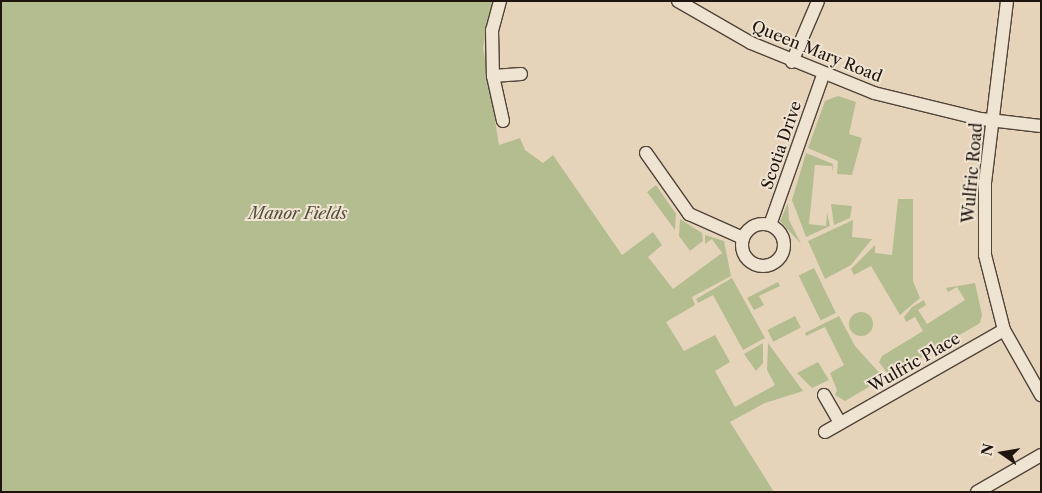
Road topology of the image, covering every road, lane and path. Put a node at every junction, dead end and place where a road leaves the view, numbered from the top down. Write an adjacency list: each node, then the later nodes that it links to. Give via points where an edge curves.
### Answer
1 (500, 1): 8 (street, via 492,30)
2 (678, 1): 5 (street, Queen Mary Road)
3 (818, 1): 5 (street)
4 (1007, 1): 9 (street, Wulfric Road)
5 (792, 62): 7 (street, Queen Mary Road)
6 (521, 74): 8 (street)
7 (823, 75): 9 (street, Queen Mary Road, via 920,106); 13 (street, Scotia Drive)
8 (493, 76): 10 (street)
9 (992, 120): 11 (street, Queen Mary Road); 15 (street, Wulfric Road, via 983,220 990,286)
10 (503, 121)
11 (1041, 126)
12 (646, 153): 14 (street, via 689,214)
13 (770, 225): 14 (street, via 754,226); 14 (street, via 780,233 784,244 772,265 760,266 748,261)
14 (742, 238)
15 (1004, 330): 17 (street, Wulfric Road); 18 (street, Wulfric Place)
16 (824, 395): 18 (street)
17 (1041, 395)
18 (840, 423): 19 (street, Wulfric Place)
19 (825, 432)
20 (1041, 454): 21 (street)
21 (977, 492)

